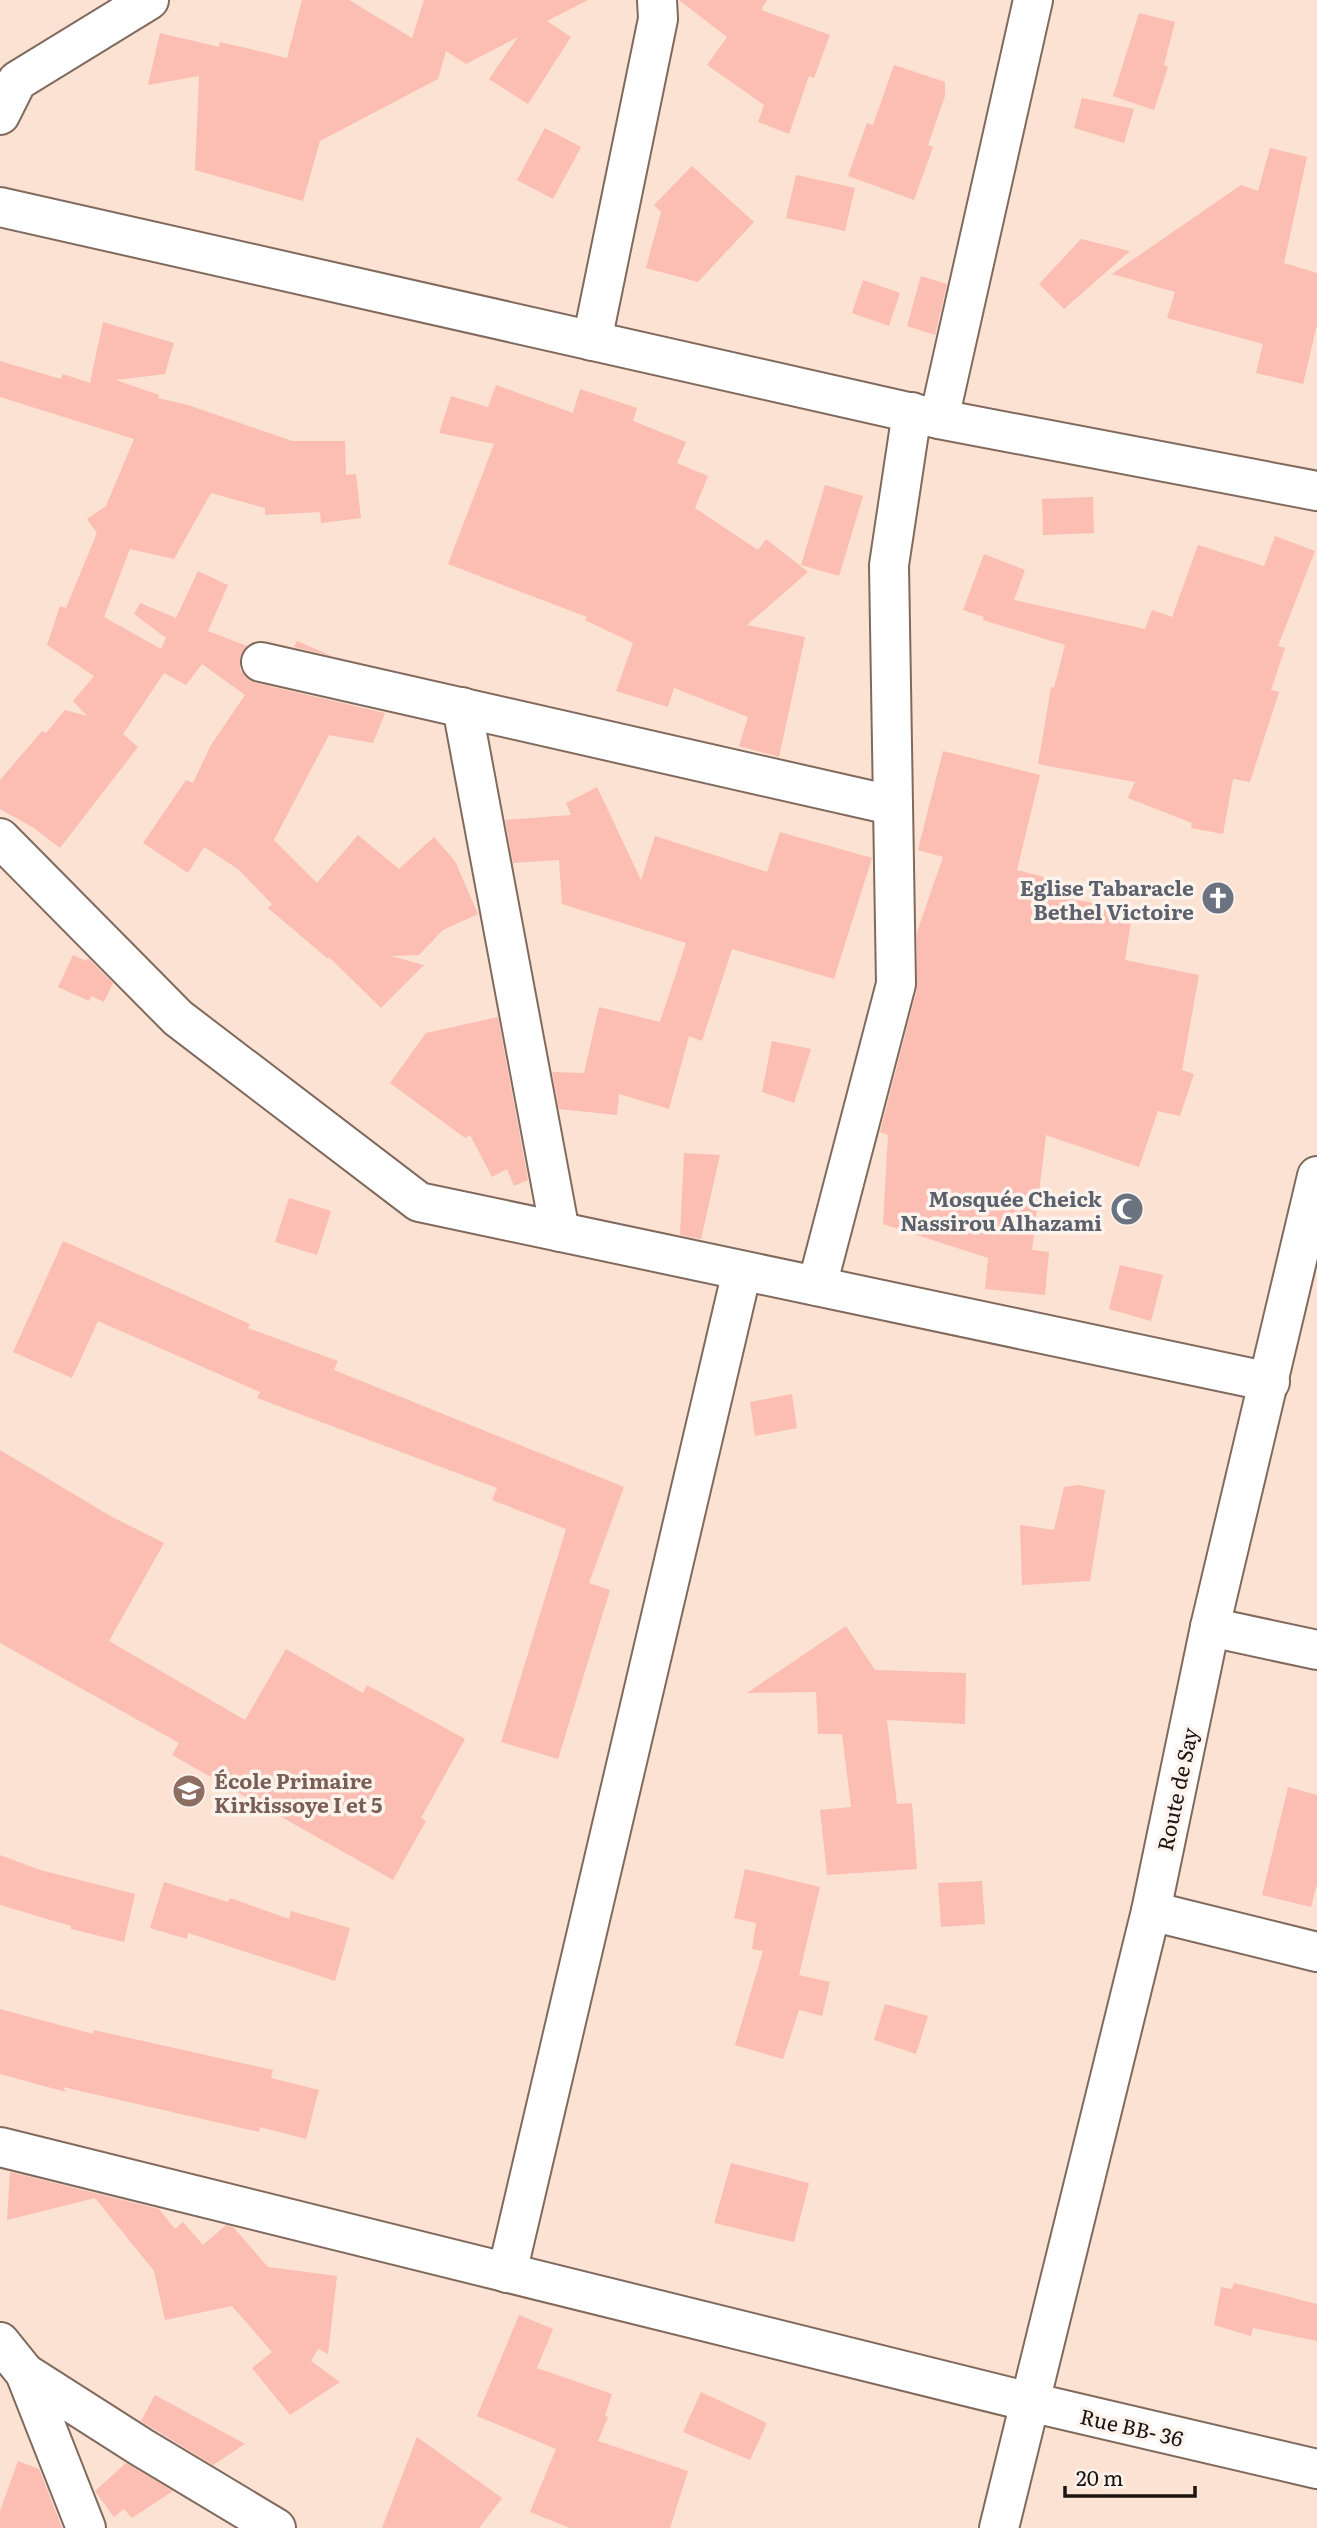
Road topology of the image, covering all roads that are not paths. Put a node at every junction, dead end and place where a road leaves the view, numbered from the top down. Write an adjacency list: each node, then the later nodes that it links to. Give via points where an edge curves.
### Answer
1 (149, 0): 4 (street, via 17,81)
2 (657, 0): 6 (street, via 658,19)
3 (1033, 0): 7 (street)
4 (0, 115)
5 (0, 207): 6 (street)
6 (592, 341): 7 (street)
7 (925, 415): 8 (street); 11 (street, via 889,565)
8 (1317, 491)
9 (261, 662): 10 (street)
10 (462, 707): 11 (street); 14 (street)
11 (891, 805): 16 (street, via 896,984)
12 (0, 838): 14 (street, via 178,1018 419,1202)
13 (1317, 1176): 17 (street, Route de Say)
14 (560, 1232): 15 (street)
15 (742, 1270): 16 (street); 23 (street)
16 (817, 1286): 17 (street)
17 (1270, 1382): 18 (street, Route de Say)
18 (1210, 1627): 19 (street); 20 (street, Route de Say)
19 (1317, 1650)
20 (1151, 1911): 21 (street); 26 (street, Route de Say)
21 (1317, 1952)
22 (0, 2147): 23 (street, Rue BB- 36)
23 (507, 2273): 26 (street, Rue BB- 36)
24 (0, 2342): 25 (street)
25 (25, 2373): 28 (street); 29 (street)
26 (1030, 2402): 27 (street, Rue BB- 36); 30 (street, Route de Say)
27 (1317, 2469)
28 (86, 2528)
29 (276, 2528)
30 (999, 2528)

